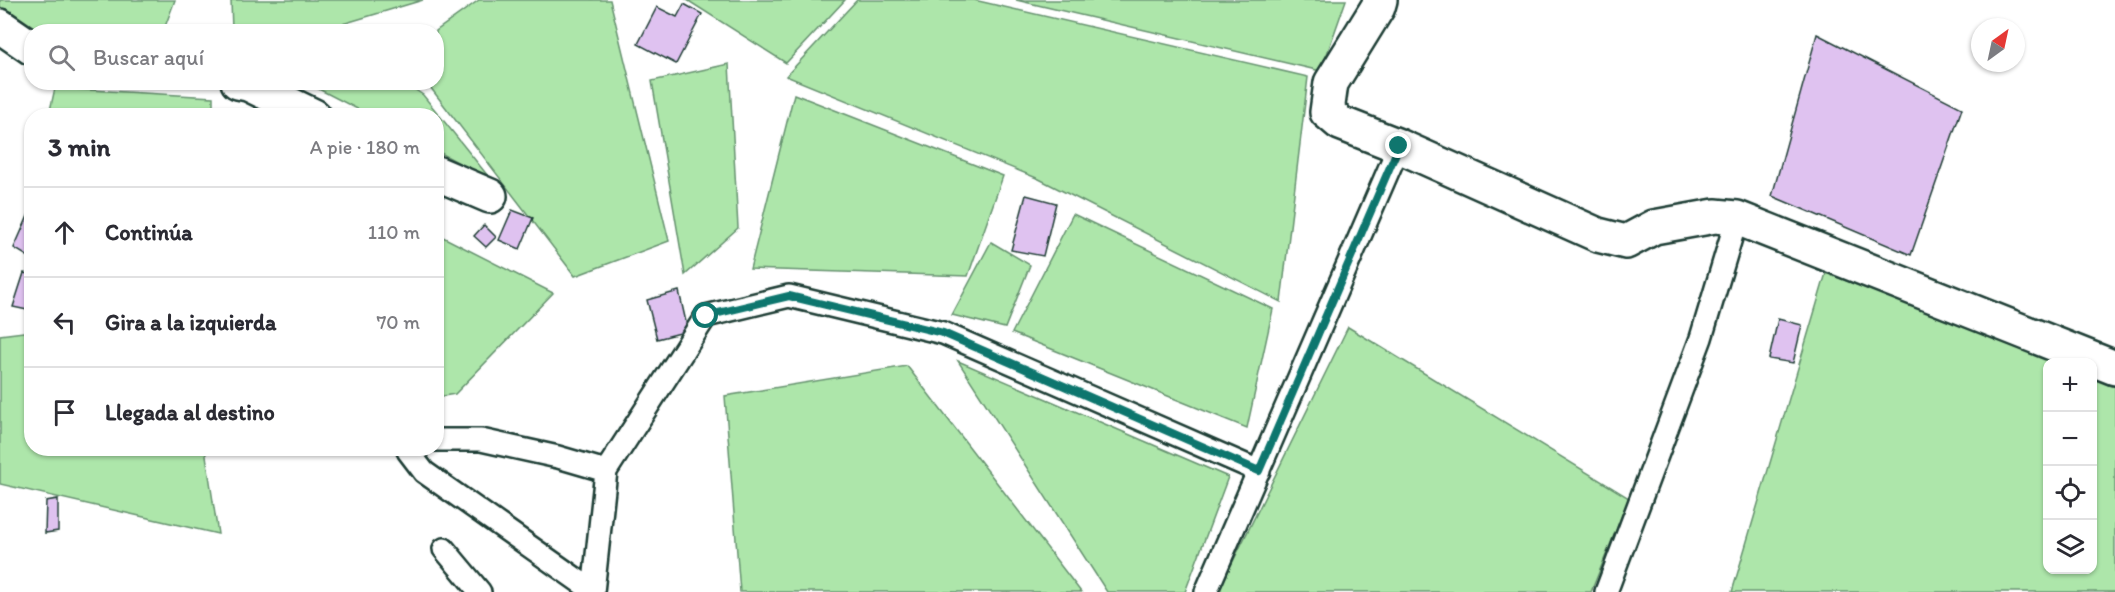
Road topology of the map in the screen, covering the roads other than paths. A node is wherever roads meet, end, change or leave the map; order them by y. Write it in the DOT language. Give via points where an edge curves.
graph roads {
  1 [pos="1380,0"];
  2 [pos="0,26"];
  3 [pos="24,42"];
  4 [pos="260,90"];
  5 [pos="298,108"];
  6 [pos="1399,146"];
  7 [pos="444,176"];
  8 [pos="490,196"];
  9 [pos="1737,218"];
  10 [pos="2115,368"];
  11 [pos="444,440"];
  12 [pos="412,456"];
  13 [pos="606,471"];
  14 [pos="1259,471"];
  15 [pos="444,549"];
  16 [pos="480,592"];
  17 [pos="593,592"];
  18 [pos="1206,592"];
  19 [pos="1606,592"];
  1 -- 6 [label="street" via="1331,83 1327,112 1340,123"];
  2 -- 3 [label="street"];
  4 -- 5 [label="street"];
  6 -- 9 [label="street" via="1598,235 1626,242 1654,227 1715,216"];
  6 -- 14 [label="lane"];
  7 -- 8 [label="street"];
  9 -- 10 [label="street"];
  9 -- 19 [label="lane" via="1701,338"];
  11 -- 13 [label="lane" via="481,440 558,456"];
  12 -- 17 [label="lane" via="424,472"];
  13 -- 14 [label="lane" via="706,316 789,296 943,333"];
  13 -- 17 [label="lane"];
  14 -- 18 [label="lane"];
  15 -- 16 [label="lane"];
}
